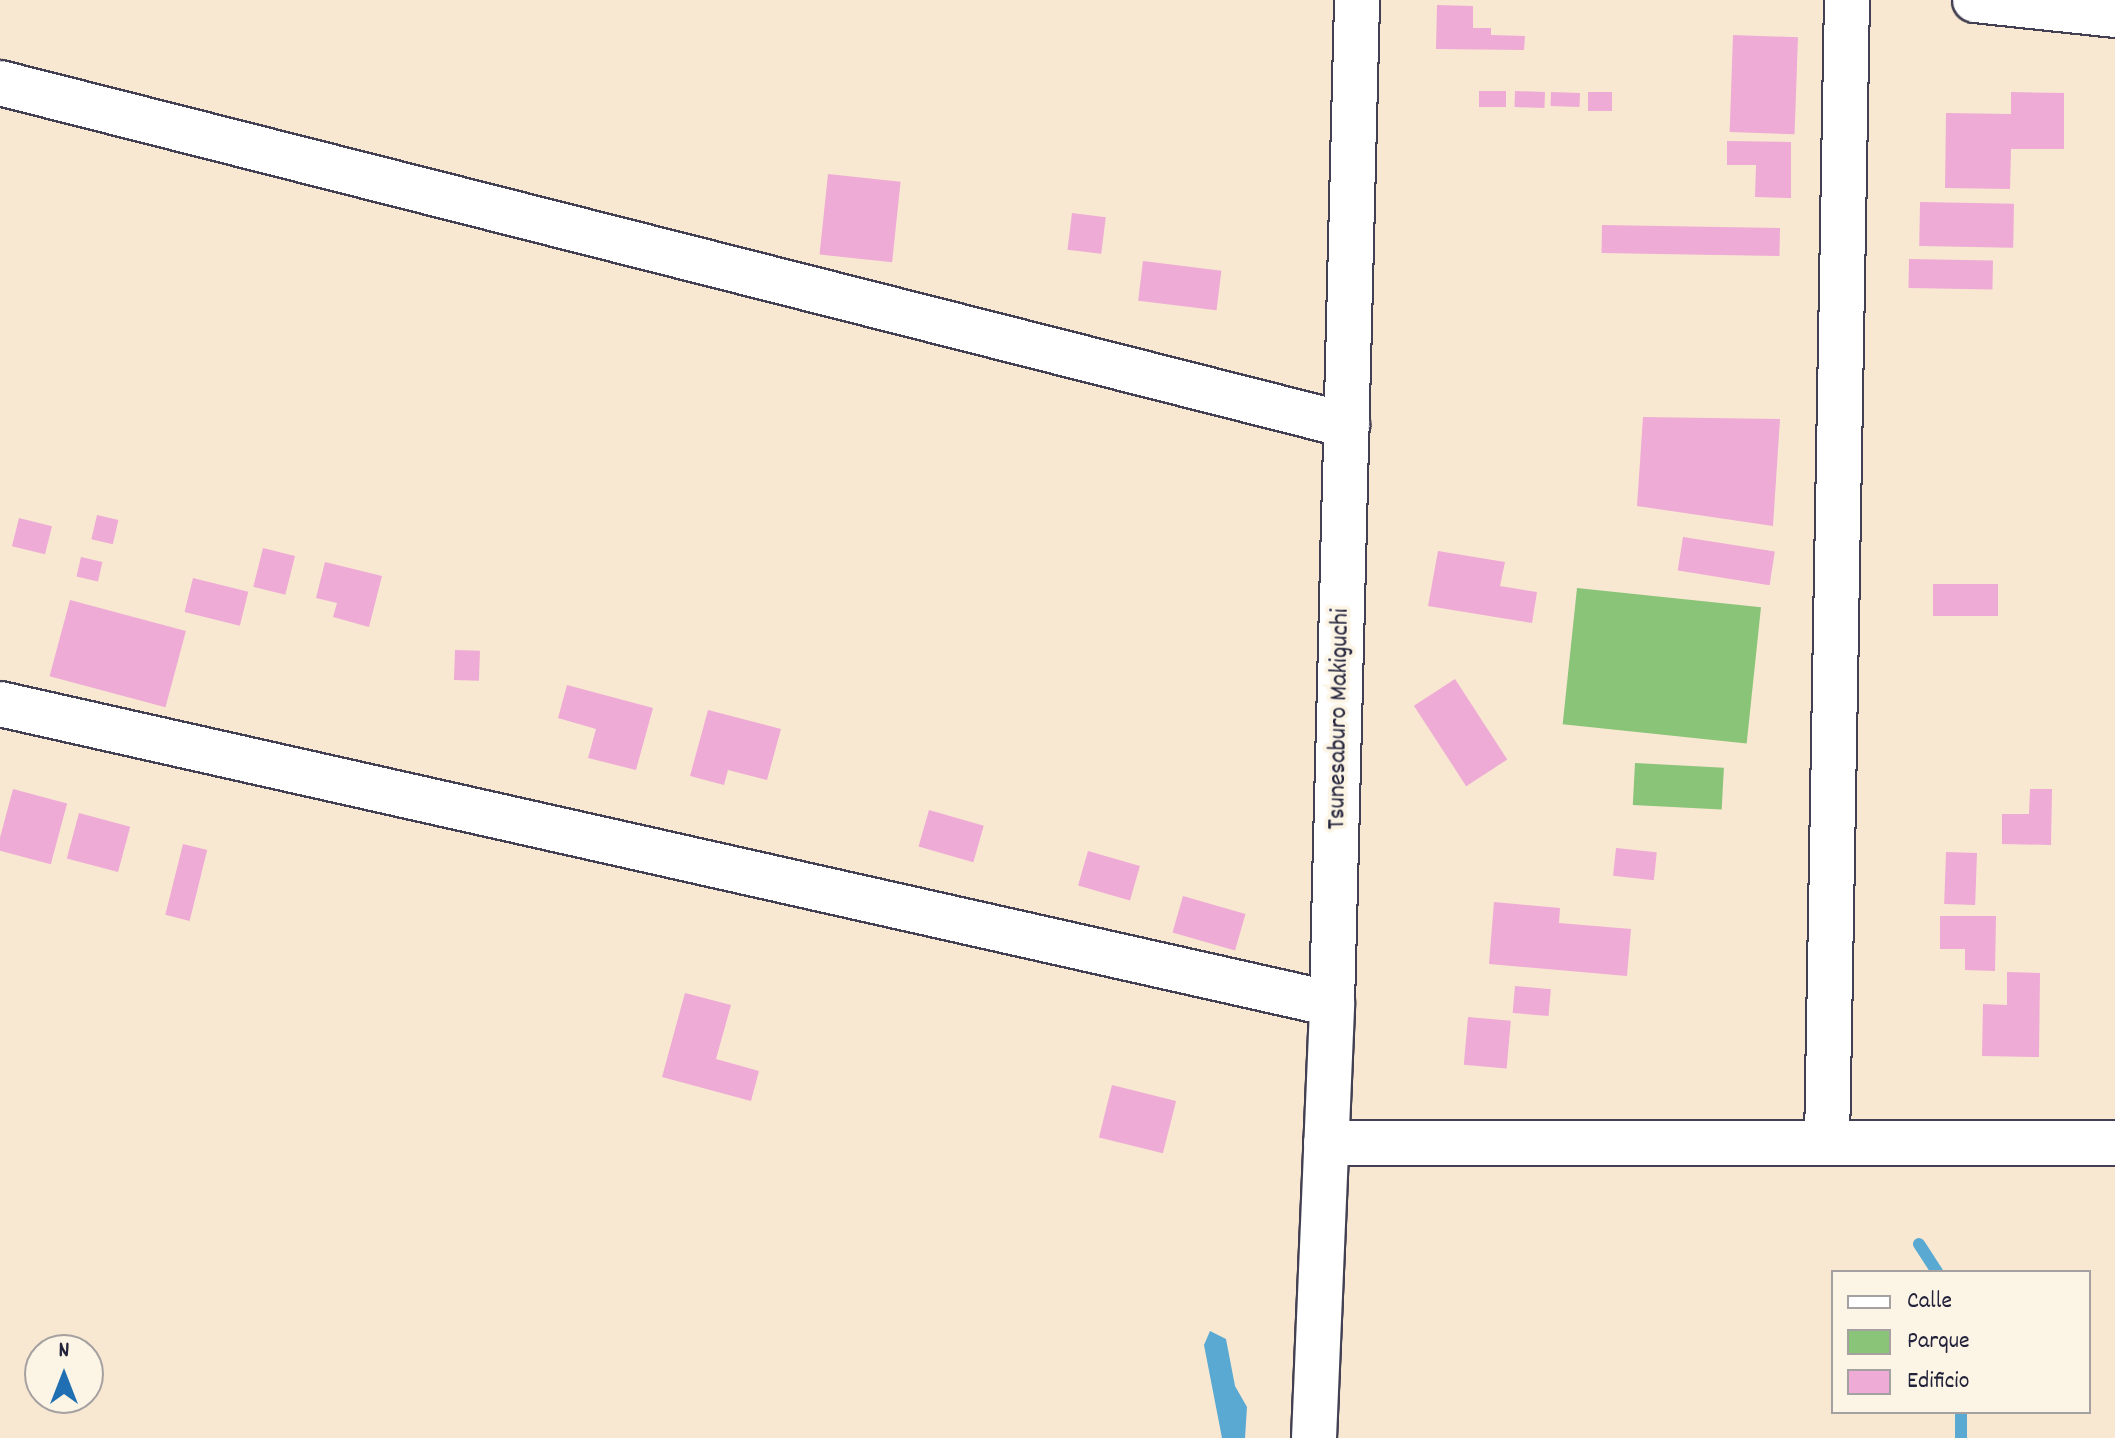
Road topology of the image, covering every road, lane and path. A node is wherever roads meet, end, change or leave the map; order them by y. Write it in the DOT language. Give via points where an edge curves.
graph roads {
  1 [pos="1357,0"];
  2 [pos="1847,0"];
  3 [pos="1975,0"];
  4 [pos="2115,15"];
  5 [pos="0,83"];
  6 [pos="1347,425"];
  7 [pos="0,704"];
  8 [pos="1332,1004"];
  9 [pos="1326,1143"];
  10 [pos="1827,1143"];
  11 [pos="2115,1143"];
  12 [pos="1314,1438"];
  1 -- 6 [label="street, Tsunesaburo Makiguchi"];
  2 -- 10 [label="street"];
  3 -- 4 [label="street"];
  5 -- 6 [label="street"];
  6 -- 8 [label="street, Tsunesaburo Makiguchi"];
  7 -- 8 [label="street"];
  8 -- 9 [label="street, Tsunesaburo Makiguchi"];
  9 -- 10 [label="street"];
  9 -- 12 [label="street, Tsunesaburo Makiguchi"];
  10 -- 11 [label="street"];
}
